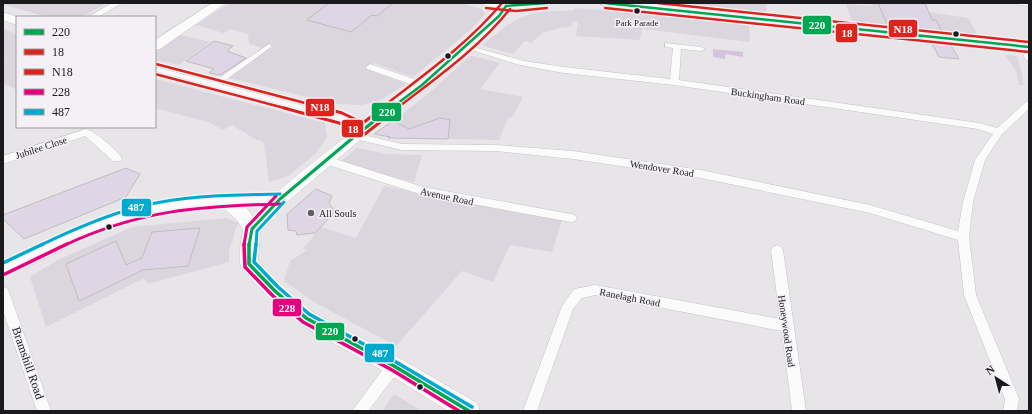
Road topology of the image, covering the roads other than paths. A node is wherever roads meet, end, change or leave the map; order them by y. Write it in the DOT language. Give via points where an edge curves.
graph roads {
  1 [pos="118,3"];
  2 [pos="220,3"];
  3 [pos="487,3"];
  4 [pos="547,3"];
  5 [pos="605,3"];
  6 [pos="1021,3"];
  7 [pos="507,4"];
  8 [pos="1029,4"];
  9 [pos="3,16"];
  10 [pos="94,16"];
  11 [pos="16,21"];
  12 [pos="156,45"];
  13 [pos="668,45"];
  14 [pos="269,46"];
  15 [pos="678,46"];
  16 [pos="1026,46"];
  17 [pos="466,47"];
  18 [pos="701,49"];
  19 [pos="1029,58"];
  20 [pos="370,67"];
  21 [pos="156,69"];
  22 [pos="674,82"];
  23 [pos="214,85"];
  24 [pos="422,85"];
  25 [pos="1029,104"];
  26 [pos="999,132"];
  27 [pos="359,133"];
  28 [pos="117,158"];
  29 [pos="3,160"];
  30 [pos="326,160"];
  31 [pos="280,199"];
  32 [pos="225,200"];
  33 [pos="571,218"];
  34 [pos="252,228"];
  35 [pos="963,237"];
  36 [pos="776,250"];
  37 [pos="3,269"];
  38 [pos="3,292"];
  39 [pos="786,326"];
  40 [pos="394,366"];
  41 [pos="44,411"];
  42 [pos="359,411"];
  43 [pos="469,411"];
  44 [pos="530,411"];
  45 [pos="799,411"];
  46 [pos="1010,411"];
  1 -- 10 [label="street"];
  2 -- 12 [label="main road"];
  3 -- 7 [label="main road"];
  4 -- 7 [label="main road"];
  5 -- 16 [label="main road"];
  6 -- 8 [label="street"];
  7 -- 17 [label="main road" via="499,16"];
  9 -- 11 [label="main road"];
  13 -- 15 [label="street"];
  14 -- 23 [label="street"];
  15 -- 18 [label="street"];
  15 -- 22 [label="street"];
  16 -- 19 [label="street"];
  17 -- 22 [label="street, Buckingham Road" via="523,63 564,70"];
  17 -- 24 [label="main road"];
  20 -- 24 [label="street"];
  21 -- 23 [label="street"];
  22 -- 26 [label="street, Buckingham Road" via="979,126"];
  23 -- 27 [label="street" via="342,118"];
  24 -- 27 [label="main road"];
  25 -- 26 [label="street"];
  26 -- 35 [label="street" via="980,160 968,202"];
  27 -- 30 [label="main road"];
  27 -- 35 [label="street, Wendover Road" via="402,147 496,148 565,154 701,174 870,209"];
  28 -- 29 [label="street, Jubilee Close" via="86,132"];
  30 -- 31 [label="main road"];
  30 -- 33 [label="street, Avenue Road" via="422,191"];
  31 -- 32 [label="main road"];
  31 -- 34 [label="main road"];
  32 -- 34 [label="main road" via="244,216"];
  32 -- 37 [label="main road" via="135,213"];
  34 -- 40 [label="main road" via="249,264 274,291 306,318"];
  35 -- 46 [label="street" via="970,295 1012,399"];
  36 -- 39 [label="street, Honeywood Road"];
  38 -- 41 [label="street, Bramshill Road"];
  39 -- 44 [label="street, Ranelagh Road" via="595,290 578,292 568,306"];
  39 -- 45 [label="street, Honeywood Road"];
  40 -- 42 [label="street"];
  40 -- 43 [label="main road"];
}
